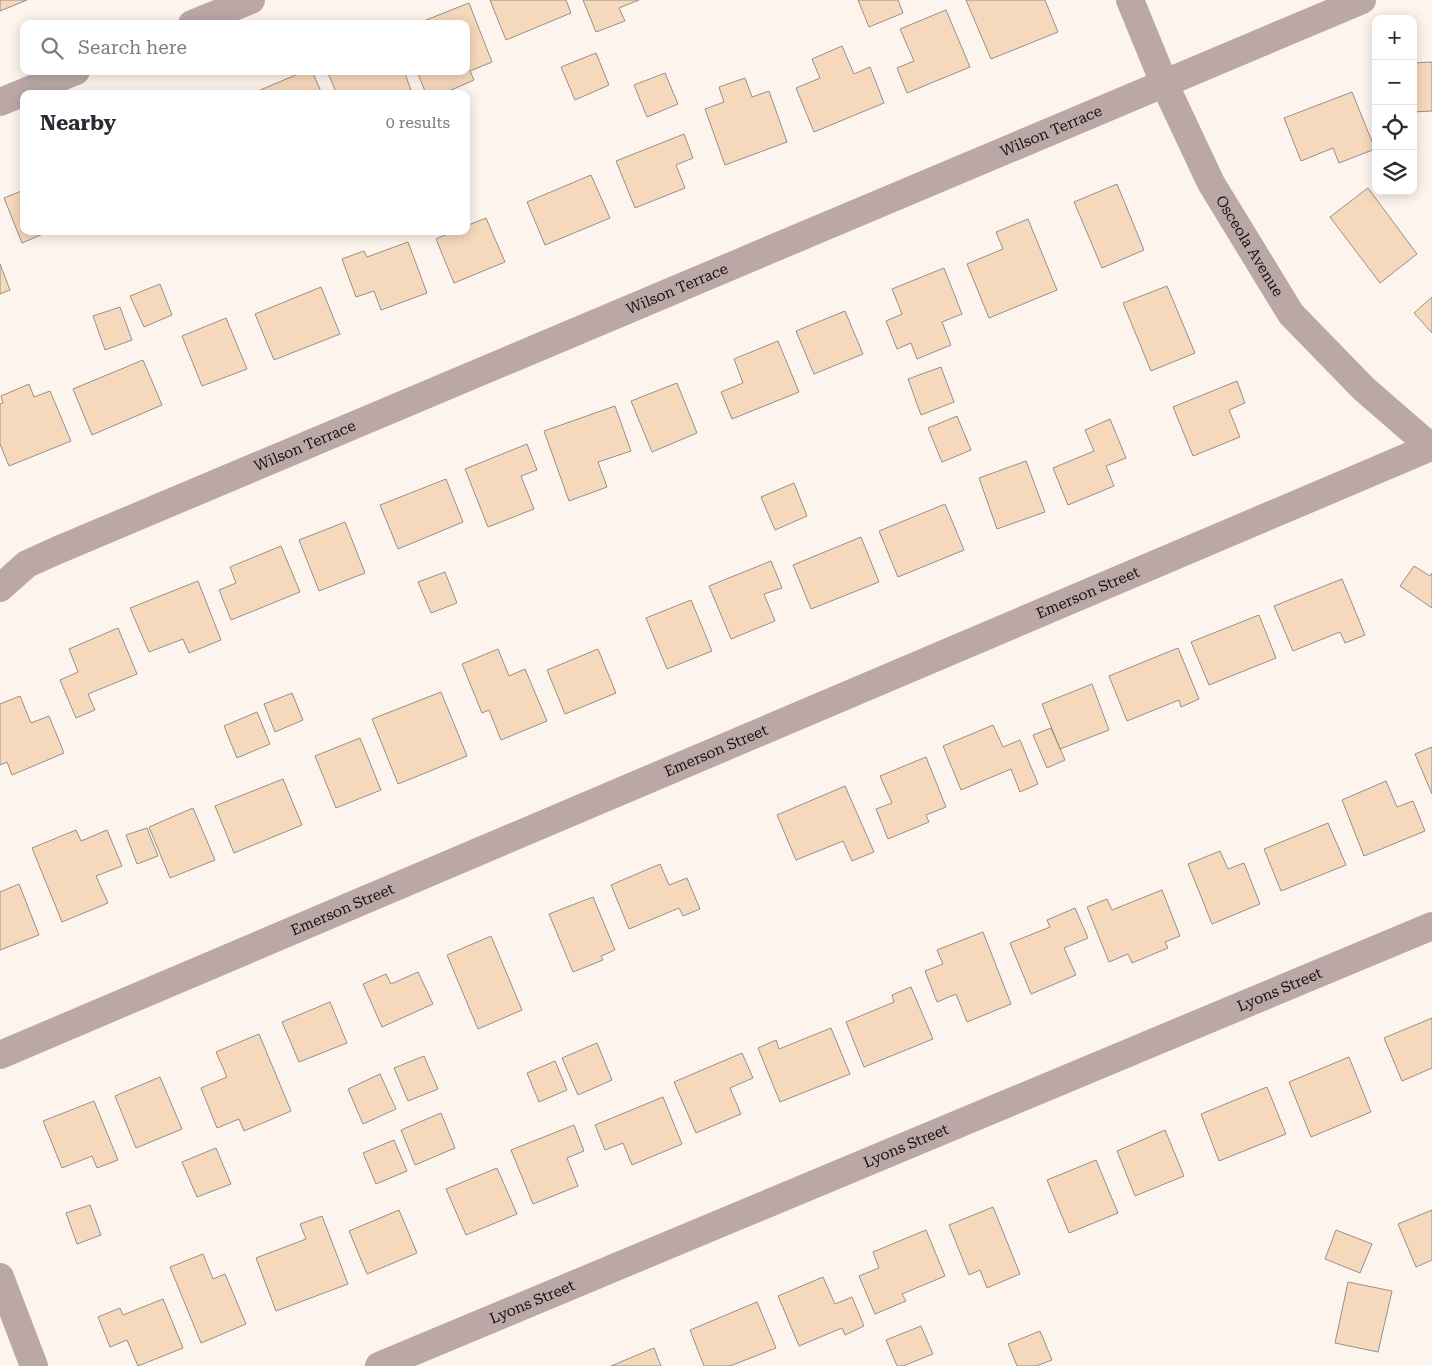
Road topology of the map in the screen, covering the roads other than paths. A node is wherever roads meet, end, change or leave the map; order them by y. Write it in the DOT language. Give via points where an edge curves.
graph roads {
  1 [pos="251,0"];
  2 [pos="1130,0"];
  3 [pos="1362,0"];
  4 [pos="202,20"];
  5 [pos="66,75"];
  6 [pos="1164,84"];
  7 [pos="29,90"];
  8 [pos="20,94"];
  9 [pos="0,102"];
  10 [pos="1431,448"];
  11 [pos="0,588"];
  12 [pos="1432,926"];
  13 [pos="0,1055"];
  14 [pos="0,1277"];
  15 [pos="34,1366"];
  16 [pos="380,1366"];
  1 -- 4 [label="street"];
  2 -- 6 [label="street, Osceola Avenue"];
  3 -- 6 [label="street, Wilson Terrace"];
  5 -- 7 [label="street"];
  6 -- 10 [label="street, Osceola Avenue" via="1211,183 1291,314 1364,390"];
  6 -- 11 [label="street, Wilson Terrace" via="58,550 27,564"];
  8 -- 9 [label="street"];
  10 -- 13 [label="street, Emerson Street"];
  12 -- 16 [label="street, Lyons Street"];
  14 -- 15 [label="street"];
}
